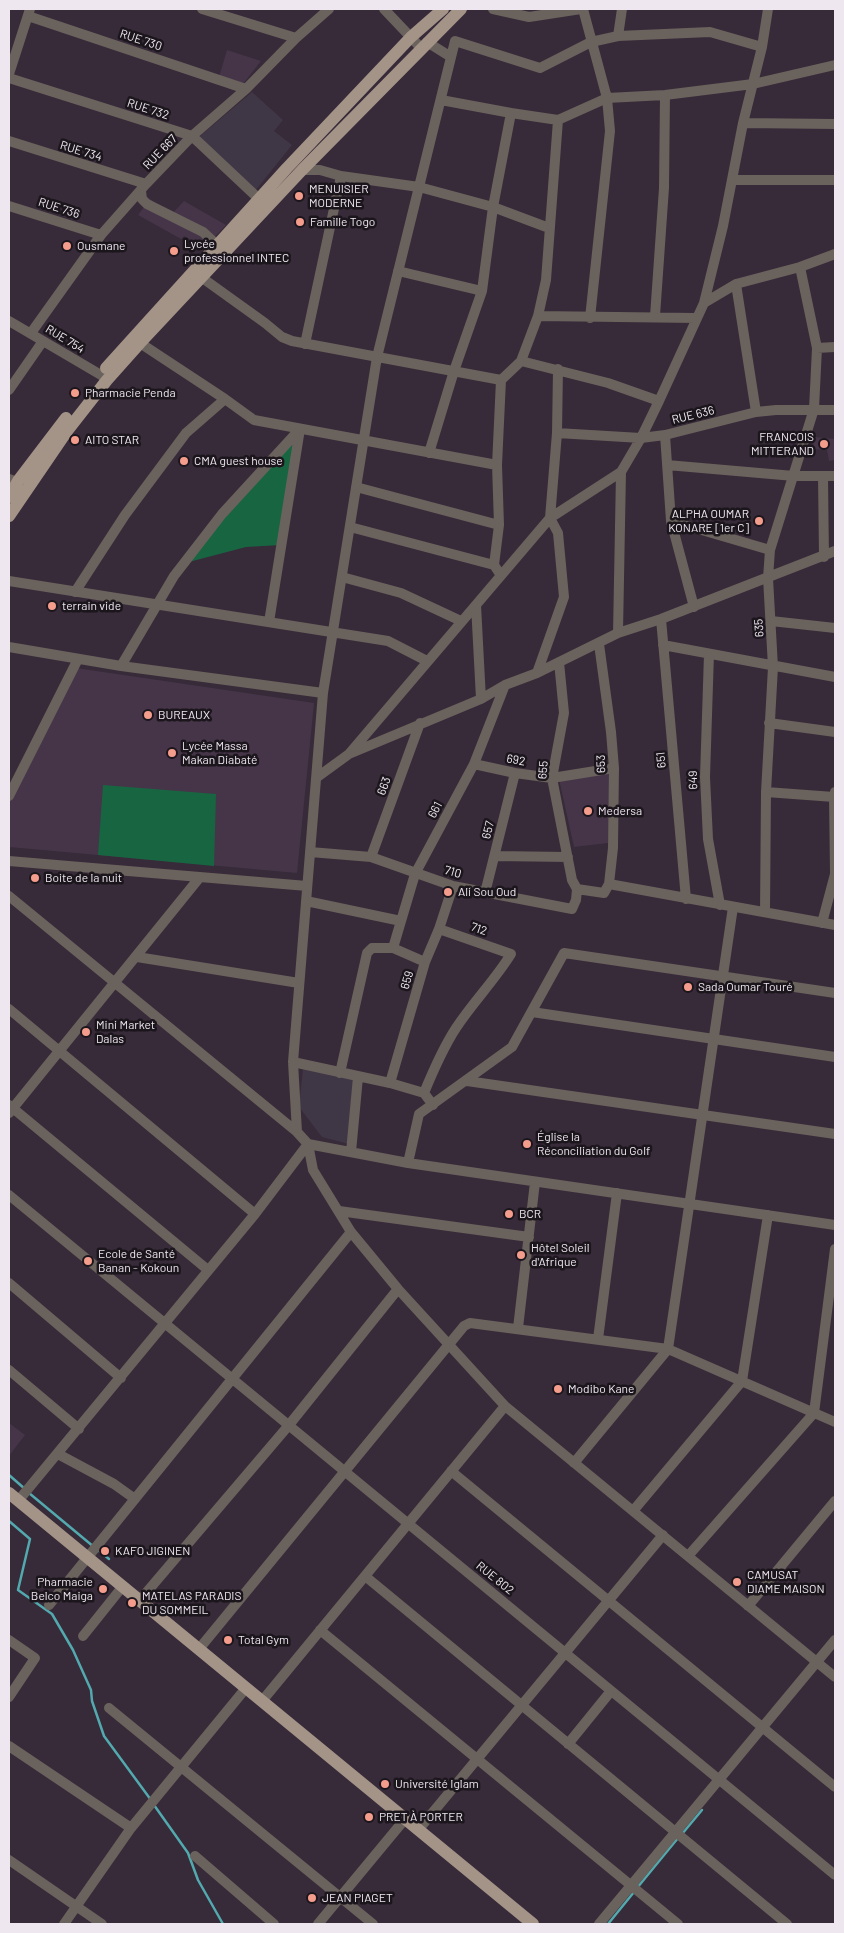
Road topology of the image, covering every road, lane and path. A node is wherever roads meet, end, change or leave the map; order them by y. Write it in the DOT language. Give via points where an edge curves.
graph roads {
  1 [pos="202,9"];
  2 [pos="329,9"];
  3 [pos="384,9"];
  4 [pos="443,9"];
  5 [pos="461,9"];
  6 [pos="493,9"];
  7 [pos="582,9"];
  8 [pos="622,9"];
  9 [pos="768,9"];
  10 [pos="29,12"];
  11 [pos="618,36"];
  12 [pos="411,37"];
  13 [pos="296,38"];
  14 [pos="591,42"];
  15 [pos="424,45"];
  16 [pos="762,47"];
  17 [pos="451,57"];
  18 [pos="835,65"];
  19 [pos="9,76"];
  20 [pos="753,84"];
  21 [pos="246,88"];
  22 [pos="665,95"];
  23 [pos="606,98"];
  24 [pos="440,100"];
  25 [pos="511,113"];
  26 [pos="558,120"];
  27 [pos="743,123"];
  28 [pos="835,124"];
  29 [pos="192,136"];
  30 [pos="9,141"];
  31 [pos="302,170"];
  32 [pos="341,176"];
  33 [pos="732,180"];
  34 [pos="835,180"];
  35 [pos="419,187"];
  36 [pos="144,188"];
  37 [pos="259,200"];
  38 [pos="9,206"];
  39 [pos="493,207"];
  40 [pos="549,228"];
  41 [pos="101,235"];
  42 [pos="217,245"];
  43 [pos="835,254"];
  44 [pos="800,268"];
  45 [pos="398,271"];
  46 [pos="201,277"];
  47 [pos="736,284"];
  48 [pos="482,290"];
  49 [pos="704,303"];
  50 [pos="538,316"];
  51 [pos="655,316"];
  52 [pos="590,318"];
  53 [pos="696,318"];
  54 [pos="9,321"];
  55 [pos="31,333"];
  56 [pos="43,341"];
  57 [pos="140,343"];
  58 [pos="306,344"];
  59 [pos="835,347"];
  60 [pos="816,348"];
  61 [pos="377,357"];
  62 [pos="521,361"];
  63 [pos="558,369"];
  64 [pos="454,371"];
  65 [pos="104,378"];
  66 [pos="501,380"];
  67 [pos="9,390"];
  68 [pos="225,399"];
  69 [pos="659,400"];
  70 [pos="814,410"];
  71 [pos="835,410"];
  72 [pos="756,412"];
  73 [pos="300,429"];
  74 [pos="557,434"];
  75 [pos="665,435"];
  76 [pos="641,438"];
  77 [pos="364,441"];
  78 [pos="429,453"];
  79 [pos="497,465"];
  80 [pos="667,465"];
  81 [pos="621,472"];
  82 [pos="794,476"];
  83 [pos="835,476"];
  84 [pos="823,477"];
  85 [pos="18,482"];
  86 [pos="356,487"];
  87 [pos="9,497"];
  88 [pos="9,516"];
  89 [pos="550,518"];
  90 [pos="672,521"];
  91 [pos="500,524"];
  92 [pos="350,527"];
  93 [pos="770,550"];
  94 [pos="835,551"];
  95 [pos="824,557"];
  96 [pos="494,565"];
  97 [pos="500,574"];
  98 [pos="342,577"];
  99 [pos="768,578"];
  100 [pos="9,581"];
  101 [pos="75,592"];
  102 [pos="157,604"];
  103 [pos="476,605"];
  104 [pos="694,606"];
  105 [pos="660,619"];
  106 [pos="461,621"];
  107 [pos="771,621"];
  108 [pos="269,622"];
  109 [pos="835,628"];
  110 [pos="332,632"];
  111 [pos="618,633"];
  112 [pos="599,644"];
  113 [pos="663,646"];
  114 [pos="9,647"];
  115 [pos="709,654"];
  116 [pos="78,659"];
  117 [pos="427,661"];
  118 [pos="559,662"];
  119 [pos="120,666"];
  120 [pos="773,667"];
  121 [pos="537,673"];
  122 [pos="835,677"];
  123 [pos="505,685"];
  124 [pos="323,693"];
  125 [pos="481,699"];
  126 [pos="420,723"];
  127 [pos="769,723"];
  128 [pos="835,732"];
  129 [pos="349,754"];
  130 [pos="474,764"];
  131 [pos="614,768"];
  132 [pos="515,773"];
  133 [pos="316,778"];
  134 [pos="552,778"];
  135 [pos="766,792"];
  136 [pos="834,795"];
  137 [pos="9,796"];
  138 [pos="310,852"];
  139 [pos="495,856"];
  140 [pos="371,857"];
  141 [pos="568,857"];
  142 [pos="9,861"];
  143 [pos="415,874"];
  144 [pos="200,877"];
  145 [pos="609,884"];
  146 [pos="575,885"];
  147 [pos="307,886"];
  148 [pos="453,886"];
  149 [pos="485,893"];
  150 [pos="9,896"];
  151 [pos="686,899"];
  152 [pos="306,901"];
  153 [pos="720,905"];
  154 [pos="733,907"];
  155 [pos="765,912"];
  156 [pos="400,921"];
  157 [pos="822,922"];
  158 [pos="835,925"];
  159 [pos="439,929"];
  160 [pos="393,948"];
  161 [pos="137,957"];
  162 [pos="425,962"];
  163 [pos="723,977"];
  164 [pos="115,983"];
  165 [pos="299,983"];
  166 [pos="834,990"];
  167 [pos="9,1009"];
  168 [pos="532,1012"];
  169 [pos="714,1039"];
  170 [pos="59,1051"];
  171 [pos="835,1057"];
  172 [pos="293,1062"];
  173 [pos="340,1073"];
  174 [pos="358,1077"];
  175 [pos="467,1080"];
  176 [pos="390,1083"];
  177 [pos="424,1093"];
  178 [pos="433,1105"];
  179 [pos="10,1108"];
  180 [pos="702,1115"];
  181 [pos="297,1132"];
  182 [pos="835,1134"];
  183 [pos="308,1144"];
  184 [pos="351,1152"];
  185 [pos="408,1163"];
  186 [pos="535,1182"];
  187 [pos="617,1193"];
  188 [pos="9,1195"];
  189 [pos="690,1203"];
  190 [pos="339,1211"];
  191 [pos="256,1214"];
  192 [pos="768,1215"];
  193 [pos="835,1225"];
  194 [pos="351,1232"];
  195 [pos="529,1237"];
  196 [pos="835,1249"];
  197 [pos="208,1270"];
  198 [pos="9,1283"];
  199 [pos="398,1289"];
  200 [pos="166,1324"];
  201 [pos="518,1328"];
  202 [pos="598,1339"];
  203 [pos="449,1344"];
  204 [pos="668,1349"];
  205 [pos="9,1370"];
  206 [pos="121,1378"];
  207 [pos="232,1379"];
  208 [pos="742,1381"];
  209 [pos="505,1406"];
  210 [pos="814,1413"];
  211 [pos="835,1422"];
  212 [pos="289,1425"];
  213 [pos="79,1429"];
  214 [pos="58,1454"];
  215 [pos="574,1463"];
  216 [pos="345,1471"];
  217 [pos="451,1471"];
  218 [pos="14,1497"];
  219 [pos="134,1499"];
  220 [pos="835,1501"];
  221 [pos="633,1511"];
  222 [pos="408,1523"];
  223 [pos="663,1535"];
  224 [pos="688,1556"];
  225 [pos="88,1557"];
  226 [pos="365,1576"];
  227 [pos="123,1586"];
  228 [pos="140,1600"];
  229 [pos="608,1601"];
  230 [pos="49,1605"];
  231 [pos="748,1606"];
  232 [pos="320,1630"];
  233 [pos="83,1636"];
  234 [pos="9,1640"];
  235 [pos="835,1640"];
  236 [pos="199,1649"];
  237 [pos="565,1653"];
  238 [pos="817,1662"];
  239 [pos="835,1677"];
  240 [pos="246,1688"];
  241 [pos="611,1691"];
  242 [pos="9,1697"];
  243 [pos="262,1701"];
  244 [pos="522,1705"];
  245 [pos="109,1708"];
  246 [pos="763,1728"];
  247 [pos="568,1744"];
  248 [pos="9,1746"];
  249 [pos="477,1759"];
  250 [pos="181,1767"];
  251 [pos="719,1780"];
  252 [pos="835,1787"];
  253 [pos="404,1819"];
  254 [pos="131,1828"];
  255 [pos="419,1829"];
  256 [pos="676,1832"];
  257 [pos="195,1856"];
  258 [pos="9,1860"];
  259 [pos="835,1875"];
  260 [pos="631,1886"];
  261 [pos="340,1897"];
  262 [pos="76,1907"];
  263 [pos="64,1924"];
  264 [pos="102,1924"];
  265 [pos="274,1924"];
  266 [pos="318,1924"];
  267 [pos="373,1924"];
  268 [pos="533,1924"];
  269 [pos="599,1924"];
  270 [pos="678,1924"];
  271 [pos="787,1924"];
  1 -- 13 [label="street"];
  2 -- 13 [label="street, RUE 667"];
  3 -- 12 [label="street"];
  4 -- 12 [label="main road"];
  5 -- 15 [label="main road"];
  6 -- 7 [label="street" via="529,17"];
  7 -- 14 [label="street"];
  8 -- 11 [label="street"];
  9 -- 16 [label="street"];
  10 -- 19 [label="street"];
  10 -- 21 [label="street, RUE 730"];
  11 -- 14 [label="street"];
  11 -- 16 [label="street" via="710,32"];
  12 -- 15 [label="street"];
  12 -- 37 [label="main road"];
  13 -- 21 [label="street, RUE 667"];
  14 -- 17 [label="street" via="540,68 455,41"];
  14 -- 23 [label="street"];
  15 -- 17 [label="street"];
  15 -- 31 [label="main road"];
  16 -- 20 [label="street"];
  17 -- 24 [label="street"];
  18 -- 20 [label="street"];
  19 -- 29 [label="street, RUE 732"];
  20 -- 22 [label="street"];
  20 -- 27 [label="street"];
  21 -- 29 [label="street, RUE 667"];
  22 -- 23 [label="street"];
  22 -- 51 [label="street" via="664,188"];
  23 -- 26 [label="street"];
  23 -- 52 [label="street" via="610,131"];
  24 -- 25 [label="street"];
  24 -- 35 [label="street"];
  25 -- 26 [label="street"];
  25 -- 39 [label="street"];
  26 -- 40 [label="street"];
  27 -- 28 [label="street"];
  27 -- 33 [label="street"];
  29 -- 36 [label="street, RUE 667"];
  29 -- 37 [label="street, RUE 732"];
  30 -- 36 [label="street, RUE 734"];
  31 -- 32 [label="street" via="320,170"];
  31 -- 46 [label="main road"];
  32 -- 35 [label="street"];
  32 -- 58 [label="street"];
  33 -- 34 [label="street"];
  33 -- 49 [label="street"];
  35 -- 39 [label="street"];
  35 -- 45 [label="street"];
  36 -- 41 [label="street, RUE 667"];
  36 -- 42 [label="street" via="142,198 147,204 203,232"];
  37 -- 42 [label="main road"];
  38 -- 41 [label="street, RUE 736"];
  39 -- 40 [label="street"];
  39 -- 48 [label="street"];
  40 -- 50 [label="street" via="546,280"];
  41 -- 55 [label="street, RUE 667"];
  42 -- 65 [label="main road"];
  43 -- 44 [label="street"];
  44 -- 47 [label="street"];
  44 -- 60 [label="street, 635"];
  45 -- 48 [label="street"];
  45 -- 61 [label="street"];
  46 -- 57 [label="main road"];
  46 -- 58 [label="street" via="282,337"];
  47 -- 49 [label="street"];
  47 -- 72 [label="street"];
  48 -- 64 [label="street"];
  49 -- 53 [label="street"];
  50 -- 52 [label="street"];
  50 -- 62 [label="street"];
  51 -- 52 [label="street"];
  51 -- 53 [label="street"];
  53 -- 69 [label="street"];
  54 -- 55 [label="street, RUE 754"];
  55 -- 56 [label="street, RUE 754"];
  56 -- 65 [label="street, RUE 754"];
  56 -- 67 [label="street"];
  57 -- 65 [label="main road"];
  57 -- 68 [label="street"];
  58 -- 61 [label="street"];
  59 -- 60 [label="street"];
  60 -- 70 [label="street, 635"];
  61 -- 64 [label="street"];
  61 -- 77 [label="street"];
  62 -- 63 [label="street"];
  62 -- 66 [label="street"];
  63 -- 69 [label="street"];
  63 -- 74 [label="street"];
  64 -- 66 [label="street"];
  64 -- 78 [label="street"];
  65 -- 85 [label="main road" via="66,431"];
  66 -- 79 [label="street"];
  68 -- 73 [label="street" via="254,420"];
  68 -- 101 [label="street" via="186,433 125,515"];
  69 -- 76 [label="street"];
  70 -- 71 [label="street, RUE 636"];
  70 -- 72 [label="street, RUE 636"];
  70 -- 82 [label="street, 635"];
  72 -- 75 [label="street, RUE 636"];
  73 -- 77 [label="street"];
  73 -- 102 [label="street" via="222,514 174,576"];
  73 -- 108 [label="street"];
  74 -- 76 [label="street, RUE 636"];
  74 -- 89 [label="street"];
  75 -- 76 [label="street, RUE 636"];
  75 -- 80 [label="street"];
  76 -- 81 [label="street"];
  77 -- 78 [label="street"];
  77 -- 86 [label="street"];
  78 -- 79 [label="street"];
  79 -- 91 [label="street"];
  80 -- 82 [label="street"];
  80 -- 90 [label="street"];
  81 -- 89 [label="street"];
  81 -- 111 [label="street"];
  82 -- 84 [label="street"];
  82 -- 93 [label="street, 635"];
  83 -- 84 [label="street"];
  84 -- 95 [label="street"];
  85 -- 87 [label="main road"];
  85 -- 88 [label="main road"];
  86 -- 91 [label="street"];
  86 -- 92 [label="street"];
  89 -- 97 [label="street"];
  89 -- 121 [label="street" via="558,533 564,597"];
  90 -- 93 [label="street"];
  90 -- 104 [label="street"];
  91 -- 96 [label="street"];
  92 -- 96 [label="street"];
  92 -- 98 [label="street"];
  93 -- 99 [label="street, 635"];
  94 -- 95 [label="street"];
  95 -- 99 [label="street"];
  96 -- 97 [label="street"];
  97 -- 103 [label="street"];
  98 -- 106 [label="street" via="401,593"];
  98 -- 110 [label="street"];
  99 -- 104 [label="street"];
  99 -- 107 [label="street, 635"];
  100 -- 101 [label="street"];
  101 -- 102 [label="street"];
  102 -- 108 [label="street"];
  102 -- 119 [label="street"];
  103 -- 106 [label="street"];
  103 -- 125 [label="street"];
  104 -- 105 [label="street"];
  105 -- 111 [label="street"];
  105 -- 113 [label="street, 651"];
  106 -- 117 [label="street"];
  107 -- 109 [label="street"];
  107 -- 120 [label="street, 635"];
  108 -- 110 [label="street"];
  110 -- 117 [label="street" via="388,641"];
  110 -- 124 [label="street"];
  111 -- 112 [label="street"];
  112 -- 118 [label="street"];
  112 -- 131 [label="street, 653"];
  113 -- 115 [label="street"];
  113 -- 151 [label="street, 651"];
  114 -- 116 [label="street"];
  115 -- 120 [label="street"];
  115 -- 153 [label="street, 649" via="706,794 708,839"];
  116 -- 119 [label="street"];
  116 -- 137 [label="street"];
  117 -- 129 [label="street"];
  118 -- 121 [label="street"];
  118 -- 134 [label="street, 655" via="564,713"];
  119 -- 124 [label="street"];
  120 -- 122 [label="street"];
  120 -- 127 [label="street, 635"];
  121 -- 123 [label="street"];
  123 -- 125 [label="street"];
  123 -- 130 [label="street, 661"];
  124 -- 133 [label="street"];
  125 -- 126 [label="street"];
  126 -- 129 [label="street"];
  126 -- 140 [label="street, 663"];
  127 -- 128 [label="street"];
  127 -- 135 [label="street, 635"];
  129 -- 133 [label="street"];
  130 -- 132 [label="street, 692"];
  130 -- 143 [label="street, 661"];
  131 -- 134 [label="street, 692"];
  131 -- 145 [label="street, 653"];
  132 -- 134 [label="street, 692"];
  132 -- 139 [label="street, 657"];
  133 -- 138 [label="street"];
  134 -- 141 [label="street, 655"];
  135 -- 136 [label="street"];
  135 -- 155 [label="street, 635"];
  136 -- 157 [label="street" via="835,874"];
  138 -- 140 [label="street, 710"];
  138 -- 147 [label="street"];
  139 -- 141 [label="street"];
  139 -- 149 [label="street, 657"];
  140 -- 143 [label="street, 710"];
  141 -- 146 [label="street, 655"];
  142 -- 144 [label="street"];
  143 -- 148 [label="street, 710"];
  143 -- 156 [label="street, 661"];
  144 -- 147 [label="street"];
  144 -- 161 [label="street"];
  145 -- 146 [label="street" via="604,893"];
  145 -- 151 [label="street"];
  146 -- 149 [label="street, 710" via="576,900 572,909"];
  147 -- 152 [label="street"];
  148 -- 149 [label="street, 710"];
  148 -- 159 [label="street, 659"];
  150 -- 164 [label="street"];
  151 -- 153 [label="street"];
  152 -- 156 [label="street"];
  152 -- 165 [label="street"];
  153 -- 154 [label="street"];
  154 -- 155 [label="street"];
  154 -- 163 [label="street"];
  155 -- 157 [label="street"];
  156 -- 160 [label="street, 661"];
  157 -- 158 [label="street"];
  159 -- 162 [label="street, 659"];
  159 -- 177 [label="street, 712" via="511,954 456,1028"];
  160 -- 162 [label="street"];
  160 -- 173 [label="street" via="372,948 367,953"];
  161 -- 164 [label="street"];
  161 -- 165 [label="street"];
  162 -- 176 [label="street, 659"];
  163 -- 166 [label="street"];
  163 -- 168 [label="street" via="564,954"];
  163 -- 169 [label="street"];
  164 -- 170 [label="street"];
  164 -- 181 [label="street"];
  165 -- 172 [label="street"];
  167 -- 170 [label="street"];
  168 -- 169 [label="street"];
  168 -- 175 [label="street" via="512,1047"];
  169 -- 171 [label="street"];
  169 -- 180 [label="street"];
  170 -- 179 [label="street"];
  170 -- 191 [label="street"];
  172 -- 173 [label="street"];
  172 -- 181 [label="street"];
  173 -- 174 [label="street"];
  174 -- 176 [label="street"];
  174 -- 184 [label="street"];
  175 -- 178 [label="street"];
  175 -- 180 [label="street"];
  176 -- 177 [label="street"];
  177 -- 178 [label="street"];
  178 -- 185 [label="street" via="419,1114"];
  179 -- 197 [label="street"];
  180 -- 182 [label="street"];
  180 -- 189 [label="street"];
  181 -- 183 [label="street"];
  183 -- 184 [label="street"];
  183 -- 190 [label="street" via="313,1170"];
  183 -- 191 [label="street"];
  184 -- 185 [label="street"];
  185 -- 186 [label="street"];
  186 -- 187 [label="street"];
  186 -- 195 [label="street"];
  187 -- 189 [label="street"];
  187 -- 202 [label="street"];
  188 -- 200 [label="street, RUE 802"];
  189 -- 192 [label="street"];
  189 -- 204 [label="street"];
  190 -- 194 [label="street"];
  190 -- 195 [label="street"];
  191 -- 197 [label="street"];
  192 -- 193 [label="street"];
  192 -- 208 [label="street"];
  194 -- 199 [label="street"];
  194 -- 207 [label="street"];
  195 -- 201 [label="street"];
  196 -- 210 [label="street"];
  197 -- 200 [label="street"];
  198 -- 206 [label="street"];
  199 -- 203 [label="street"];
  199 -- 212 [label="street"];
  200 -- 206 [label="street"];
  200 -- 207 [label="street, RUE 802"];
  201 -- 202 [label="street"];
  201 -- 203 [label="street" via="470,1323"];
  202 -- 204 [label="street"];
  203 -- 209 [label="street"];
  203 -- 216 [label="street"];
  204 -- 208 [label="street"];
  204 -- 215 [label="street"];
  205 -- 213 [label="street"];
  206 -- 213 [label="street"];
  207 -- 212 [label="street, RUE 802"];
  207 -- 219 [label="street"];
  208 -- 210 [label="street"];
  208 -- 221 [label="street"];
  209 -- 215 [label="street"];
  209 -- 217 [label="street"];
  210 -- 211 [label="street"];
  210 -- 224 [label="street"];
  212 -- 216 [label="street, RUE 802"];
  212 -- 228 [label="street"];
  213 -- 214 [label="street"];
  214 -- 218 [label="street"];
  214 -- 219 [label="street" via="114,1484"];
  215 -- 221 [label="street"];
  216 -- 222 [label="street, RUE 802"];
  216 -- 236 [label="street"];
  217 -- 222 [label="street"];
  217 -- 229 [label="street"];
  218 -- 225 [label="main road"];
  219 -- 225 [label="street"];
  220 -- 231 [label="street"];
  221 -- 223 [label="street"];
  222 -- 226 [label="street"];
  222 -- 237 [label="street, RUE 802"];
  223 -- 224 [label="street"];
  223 -- 229 [label="street"];
  224 -- 231 [label="street"];
  225 -- 227 [label="main road"];
  225 -- 230 [label="street"];
  226 -- 232 [label="street"];
  226 -- 244 [label="street"];
  227 -- 228 [label="main road"];
  227 -- 233 [label="street"];
  228 -- 236 [label="main road"];
  229 -- 237 [label="street"];
  229 -- 246 [label="street"];
  231 -- 238 [label="street"];
  232 -- 243 [label="street"];
  232 -- 249 [label="street"];
  234 -- 242 [label="street" via="35,1658"];
  235 -- 238 [label="street"];
  236 -- 240 [label="main road"];
  237 -- 241 [label="street, RUE 802"];
  237 -- 244 [label="street"];
  238 -- 239 [label="street"];
  238 -- 246 [label="street"];
  240 -- 243 [label="main road"];
  240 -- 250 [label="street"];
  241 -- 247 [label="street"];
  241 -- 251 [label="street, RUE 802"];
  243 -- 253 [label="main road"];
  244 -- 247 [label="street"];
  244 -- 249 [label="street"];
  245 -- 250 [label="street"];
  246 -- 251 [label="street"];
  246 -- 252 [label="street"];
  247 -- 256 [label="street"];
  248 -- 254 [label="street"];
  249 -- 255 [label="street"];
  249 -- 260 [label="street"];
  250 -- 254 [label="street"];
  250 -- 261 [label="street"];
  251 -- 256 [label="street"];
  251 -- 259 [label="street, RUE 802"];
  253 -- 255 [label="main road"];
  253 -- 261 [label="street"];
  254 -- 262 [label="street"];
  255 -- 268 [label="main road"];
  256 -- 260 [label="street"];
  256 -- 271 [label="street"];
  257 -- 265 [label="street"];
  258 -- 262 [label="street"];
  260 -- 269 [label="street"];
  260 -- 270 [label="street"];
  261 -- 266 [label="street"];
  261 -- 267 [label="street"];
  262 -- 263 [label="street"];
  262 -- 264 [label="street"];
}
